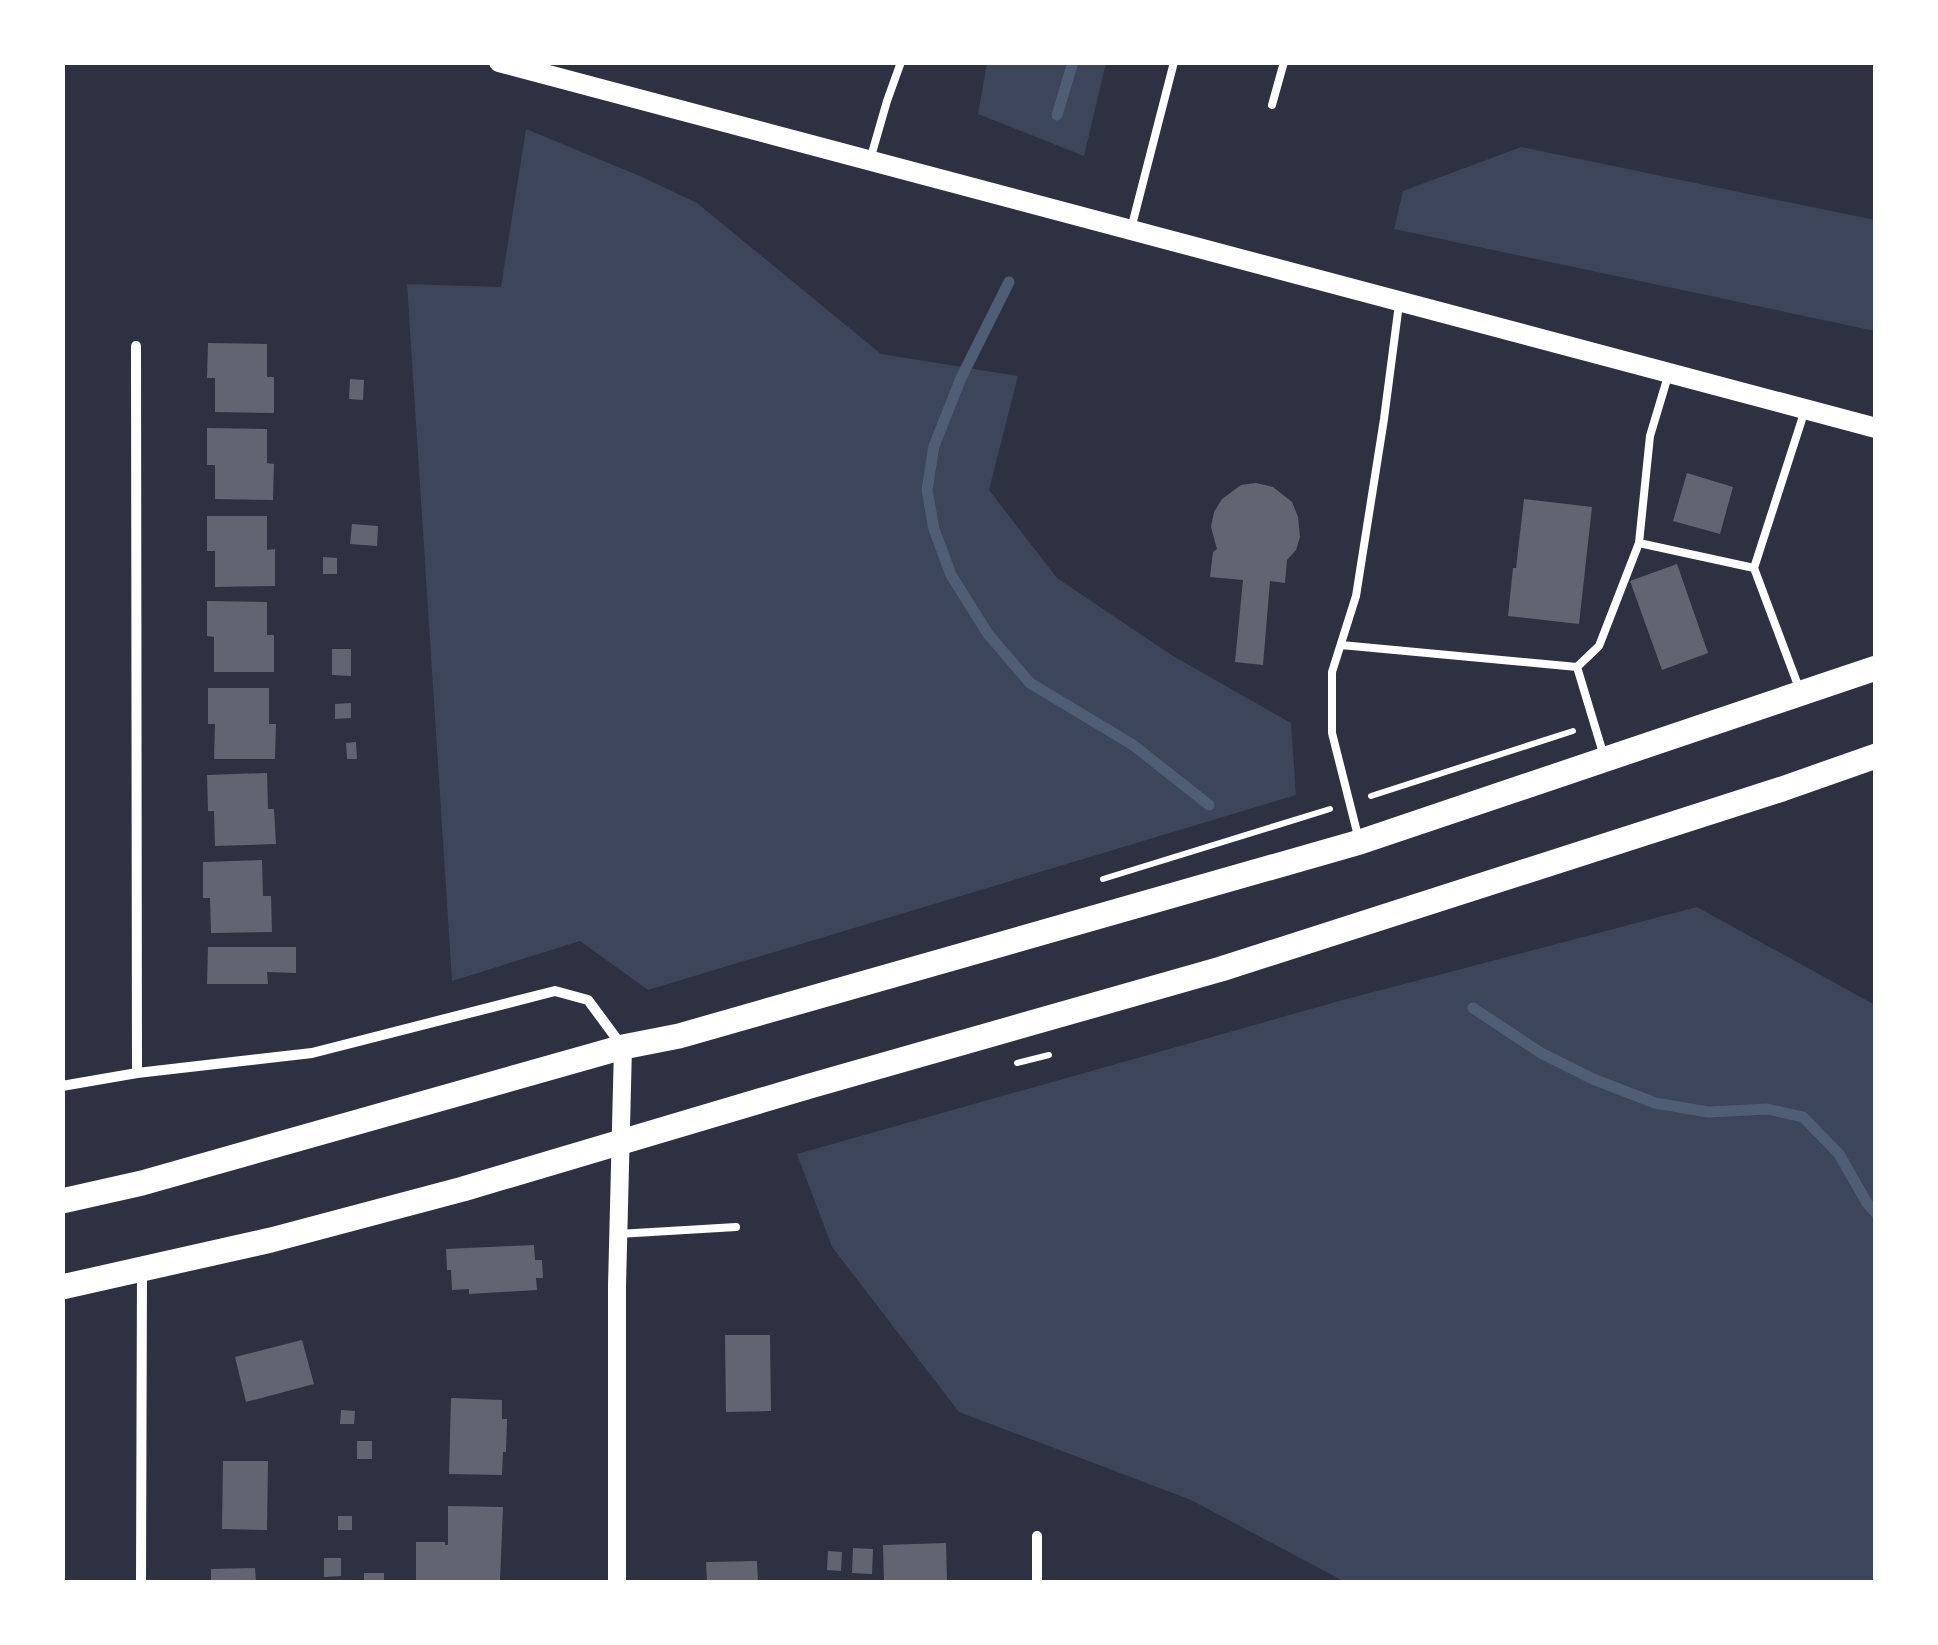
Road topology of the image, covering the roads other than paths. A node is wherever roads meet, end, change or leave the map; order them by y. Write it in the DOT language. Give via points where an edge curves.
graph roads {
  1 [pos="500,62"];
  2 [pos="901,62"];
  3 [pos="1174,62"];
  4 [pos="1284,62"];
  5 [pos="1272,105"];
  6 [pos="870,160"];
  7 [pos="1131,229"];
  8 [pos="1399,300"];
  9 [pos="136,346"];
  10 [pos="1670,372"];
  11 [pos="1805,409"];
  12 [pos="1876,428"];
  13 [pos="1639,543"];
  14 [pos="1754,568"];
  15 [pos="1341,645"];
  16 [pos="1577,667"];
  17 [pos="1876,668"];
  18 [pos="1801,692"];
  19 [pos="1876,756"];
  20 [pos="1605,760"];
  21 [pos="1360,842"];
  22 [pos="623,1047"];
  23 [pos="137,1073"];
  24 [pos="62,1086"];
  25 [pos="621,1142"];
  26 [pos="62,1201"];
  27 [pos="736,1228"];
  28 [pos="618,1234"];
  29 [pos="142,1268"];
  30 [pos="62,1287"];
  31 [pos="1036,1536"];
  32 [pos="141,1582"];
  33 [pos="617,1582"];
  34 [pos="1036,1582"];
  1 -- 6 [label="main road"];
  2 -- 6 [label="lane"];
  3 -- 7 [label="lane"];
  4 -- 5 [label="lane"];
  6 -- 7 [label="main road"];
  7 -- 8 [label="main road"];
  8 -- 10 [label="main road"];
  8 -- 15 [label="lane" via="1356,596"];
  9 -- 23 [label="street"];
  10 -- 11 [label="main road"];
  10 -- 13 [label="lane" via="1650,436"];
  11 -- 12 [label="main road"];
  11 -- 14 [label="lane"];
  13 -- 14 [label="lane"];
  13 -- 16 [label="lane" via="1599,646"];
  14 -- 18 [label="lane"];
  15 -- 16 [label="lane"];
  15 -- 21 [label="lane" via="1332,672 1332,733"];
  16 -- 20 [label="lane"];
  17 -- 18 [label="main road"];
  18 -- 20 [label="main road"];
  19 -- 25 [label="main road" via="1221,970"];
  20 -- 21 [label="main road"];
  21 -- 22 [label="main road"];
  22 -- 23 [label="street" via="588,1000 555,992 312,1053"];
  22 -- 25 [label="street"];
  22 -- 26 [label="main road"];
  23 -- 24 [label="street"];
  25 -- 28 [label="street"];
  25 -- 29 [label="main road" via="271,1240"];
  27 -- 28 [label="lane"];
  28 -- 33 [label="street"];
  29 -- 30 [label="main road"];
  29 -- 32 [label="street"];
  31 -- 34 [label="street"];
}
